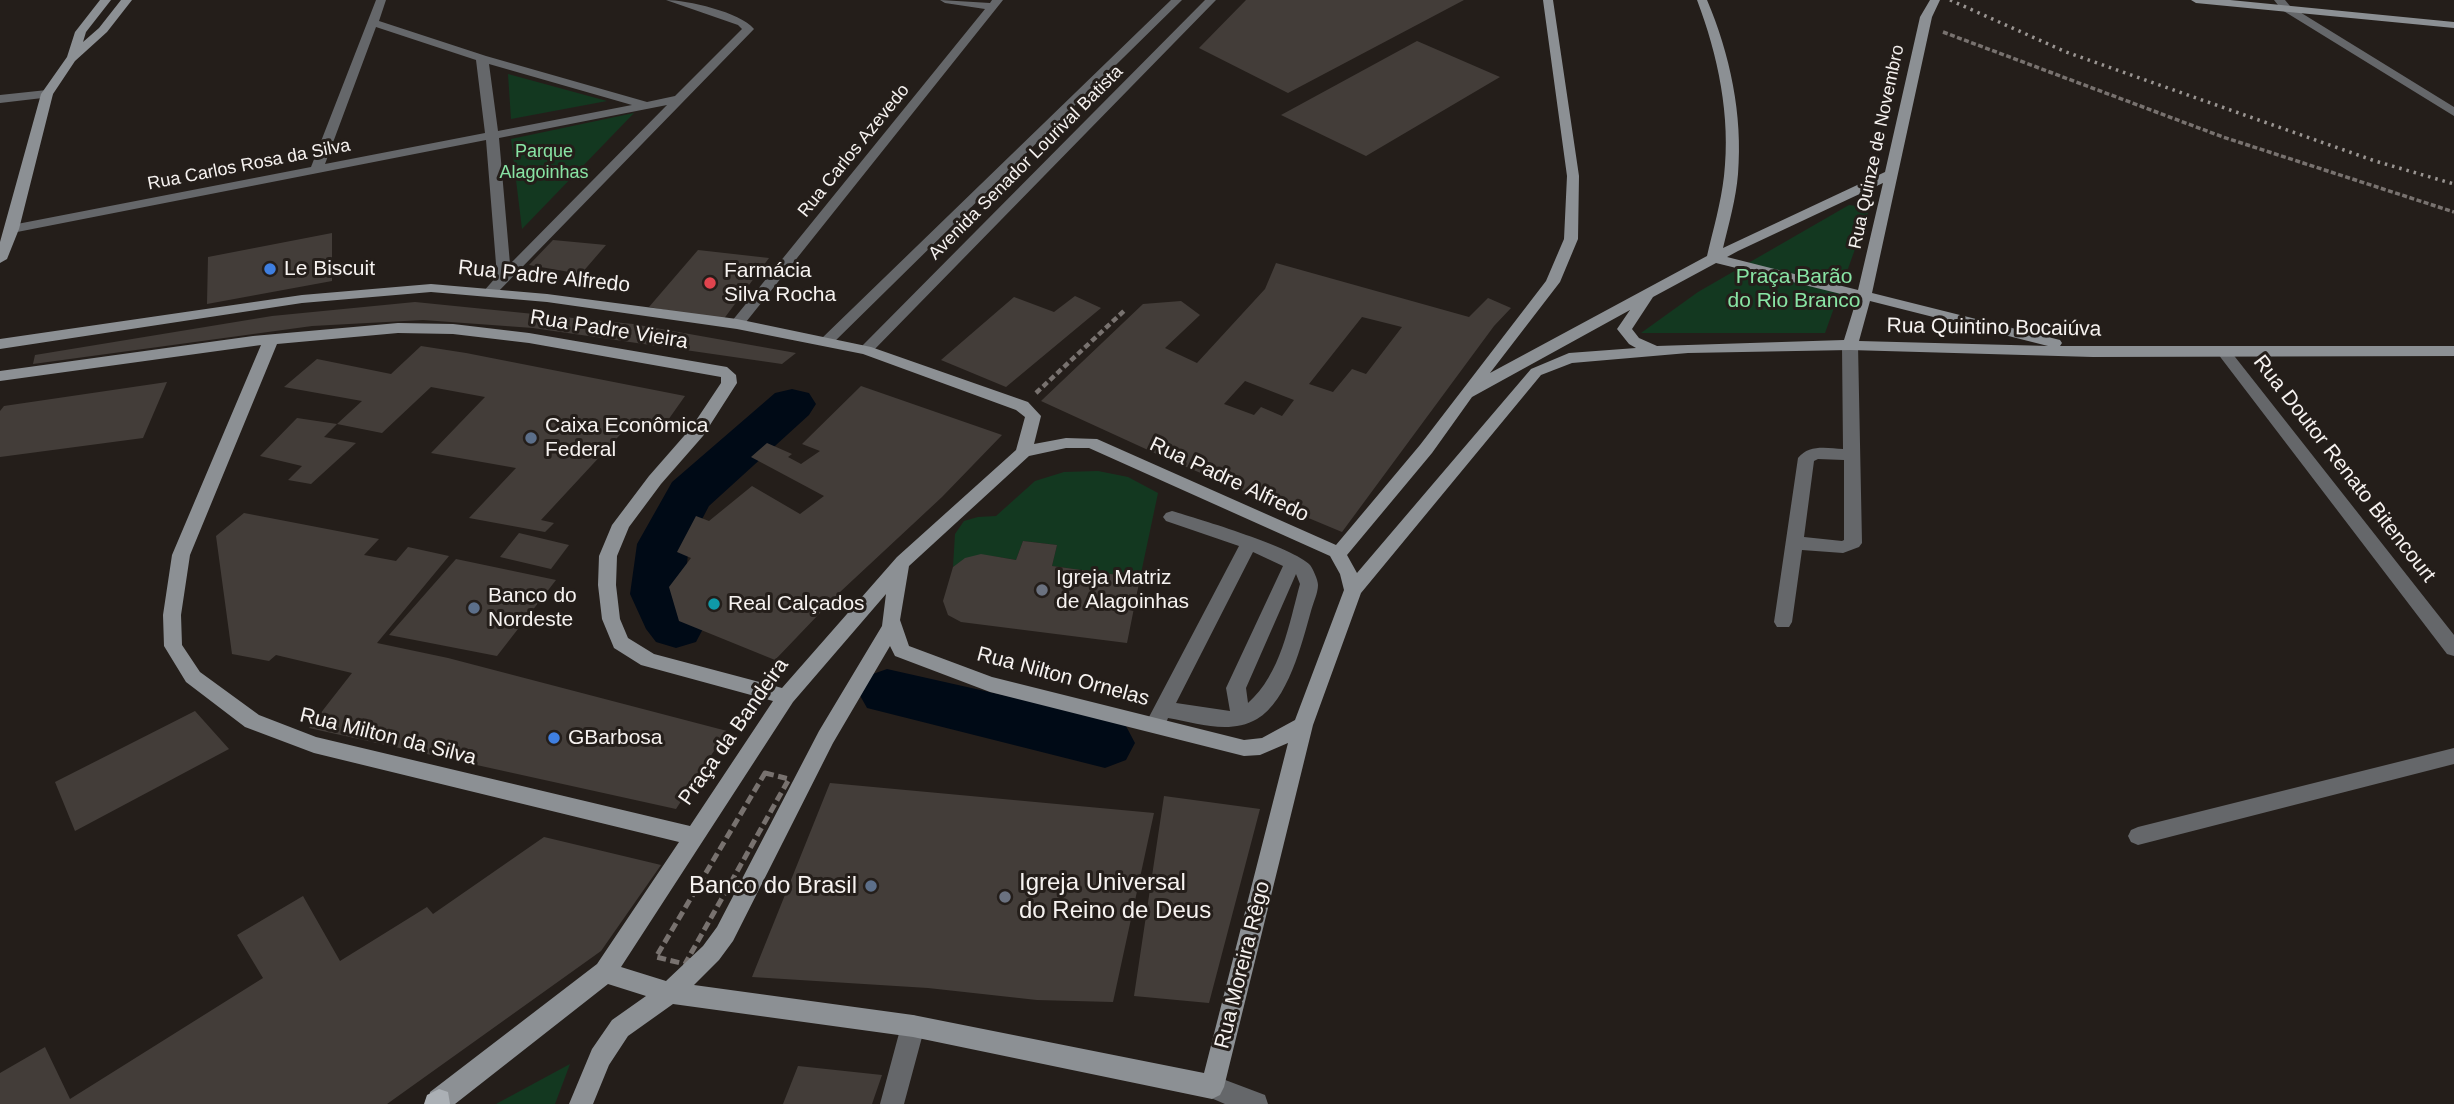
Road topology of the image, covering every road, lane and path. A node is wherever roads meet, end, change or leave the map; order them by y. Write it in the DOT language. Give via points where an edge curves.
graph roads {
  1 [pos="106,0"];
  2 [pos="127,0"];
  3 [pos="381,0"];
  4 [pos="396,0"];
  5 [pos="671,0"];
  6 [pos="945,0"];
  7 [pos="1177,0"];
  8 [pos="1211,0"];
  9 [pos="1548,0"];
  10 [pos="1702,0"];
  11 [pos="1935,0"];
  12 [pos="2196,0"];
  13 [pos="995,4"];
  14 [pos="2282,4"];
  15 [pos="374,17"];
  16 [pos="1924,25"];
  17 [pos="2454,25"];
  18 [pos="482,58"];
  19 [pos="71,59"];
  20 [pos="47,94"];
  21 [pos="0,99"];
  22 [pos="679,99"];
  23 [pos="647,105"];
  24 [pos="2454,112"];
  25 [pos="492,135"];
  26 [pos="316,170"];
  27 [pos="1891,174"];
  28 [pos="2454,212"];
  29 [pos="12,229"];
  30 [pos="1714,258"];
  31 [pos="0,259"];
  32 [pos="504,276"];
  33 [pos="491,292"];
  34 [pos="1650,292"];
  35 [pos="1864,297"];
  36 [pos="1125,310"];
  37 [pos="737,324"];
  38 [pos="271,339"];
  39 [pos="826,342"];
  40 [pos="0,344"];
  41 [pos="1850,345"];
  42 [pos="866,350"];
  43 [pos="1654,350"];
  44 [pos="2223,351"];
  45 [pos="2454,351"];
  46 [pos="2093,352"];
  47 [pos="1528,367"];
  48 [pos="0,376"];
  49 [pos="1466,393"];
  50 [pos="1022,406"];
  51 [pos="1024,452"];
  52 [pos="1850,455"];
  53 [pos="1172,517"];
  54 [pos="1249,543"];
  55 [pos="1795,543"];
  56 [pos="1336,551"];
  57 [pos="904,562"];
  58 [pos="1293,562"];
  59 [pos="1353,590"];
  60 [pos="1783,622"];
  61 [pos="890,629"];
  62 [pos="2454,649"];
  63 [pos="786,697"];
  64 [pos="1159,717"];
  65 [pos="1241,718"];
  66 [pos="1303,726"];
  67 [pos="2454,756"];
  68 [pos="694,836"];
  69 [pos="2138,836"];
  70 [pos="685,964"];
  71 [pos="605,972"];
  72 [pos="670,993"];
  73 [pos="913,1026"];
  74 [pos="1212,1095"];
  75 [pos="438,1103"];
  76 [pos="581,1104"];
  77 [pos="892,1104"];
  78 [pos="1256,1104"];
  1 -- 19 [label="street" via="81,32"];
  2 -- 19 [label="street"];
  3 -- 15 [label="street"];
  4 -- 15 [label="street"];
  5 -- 22 [label="street" via="748,27"];
  6 -- 13 [label="street"];
  7 -- 39 [label="street, Avenida Senador Lourival Batista"];
  8 -- 42 [label="street, Avenida Senador Lourival Batista"];
  9 -- 49 [label="street" via="1573,176 1571,239 1553,282"];
  10 -- 30 [label="street" via="1730,102 1732,165"];
  11 -- 16 [label="street, Rua Quinze de Novembro"];
  12 -- 14 [label="street"];
  13 -- 37 [label="street, Rua Carlos Azevedo"];
  14 -- 17 [label="street"];
  14 -- 24 [label="street"];
  15 -- 18 [label="street"];
  15 -- 26 [label="street"];
  16 -- 27 [label="street, Rua Quinze de Novembro"];
  16 -- 28 [label="path" via="2222,137"];
  18 -- 23 [label="street"];
  18 -- 25 [label="street"];
  19 -- 20 [label="street"];
  20 -- 21 [label="street"];
  20 -- 29 [label="street"];
  22 -- 23 [label="street, Rua Carlos Rosa da Silva"];
  22 -- 32 [label="street"];
  23 -- 25 [label="street, Rua Carlos Rosa da Silva"];
  25 -- 26 [label="street, Rua Carlos Rosa da Silva"];
  25 -- 32 [label="street"];
  26 -- 29 [label="street, Rua Carlos Rosa da Silva"];
  27 -- 30 [label="street"];
  27 -- 35 [label="street, Rua Quinze de Novembro"];
  29 -- 31 [label="street"];
  30 -- 34 [label="street"];
  30 -- 35 [label="street"];
  32 -- 33 [label="street"];
  33 -- 37 [label="street, Rua Padre Alfredo"];
  33 -- 40 [label="street, Rua Padre Alfredo" via="431,288 302,299"];
  34 -- 43 [label="street" via="1624,328 1634,341"];
  34 -- 47 [label="street"];
  35 -- 41 [label="street, Rua Quinze de Novembro"];
  35 -- 46 [label="street"];
  36 -- 50 [label="path"];
  37 -- 39 [label="street, Rua Padre Alfredo"];
  38 -- 48 [label="street, Rua Padre Vieira"];
  38 -- 63 [label="street, Rua Padre Vieira" via="377,329 453,329 722,370 729,383 697,432 621,525 608,556 611,619 621,643 648,660"];
  38 -- 68 [label="street, Rua Milton da Silva" via="181,555 172,615 173,646 193,677 252,721 314,745"];
  39 -- 42 [label="street, Rua Padre Alfredo"];
  41 -- 43 [label="street, Rua Quintino Bocaiúva"];
  41 -- 46 [label="street, Rua Quintino Bocaiúva"];
  41 -- 52 [label="street"];
  42 -- 50 [label="street, Rua Padre Alfredo"];
  43 -- 47 [label="street, Rua Quintino Bocaiúva"];
  44 -- 45 [label="street, Rua Quintino Bocaiúva"];
  44 -- 46 [label="street, Rua Quintino Bocaiúva"];
  44 -- 62 [label="street, Rua Doutor Renato Bitencourt"];
  47 -- 49 [label="street"];
  47 -- 59 [label="street, Rua Moreira Rêgo"];
  49 -- 56 [label="street" via="1344,549"];
  50 -- 51 [label="street" via="1033,416"];
  51 -- 56 [label="street, Rua Padre Alfredo" via="1081,442 1103,448"];
  51 -- 57 [label="street, Praça da Bandeira"];
  52 -- 55 [label="street" via="1815,453 1805,458"];
  52 -- 55 [label="street" via="1853,543 1843,547"];
  53 -- 54 [label="street"];
  54 -- 58 [label="street"];
  54 -- 64 [label="street"];
  55 -- 60 [label="street"];
  56 -- 59 [label="street"];
  57 -- 61 [label="street" via="888,618"];
  57 -- 63 [label="street, Praça da Bandeira"];
  58 -- 65 [label="street" via="1236,688"];
  58 -- 65 [label="street" via="1303,569 1309,584 1276,687"];
  59 -- 66 [label="street, Rua Moreira Rêgo"];
  61 -- 64 [label="street, Rua Nilton Ornelas" via="902,651 990,684"];
  61 -- 72 [label="street" via="825,737 725,934"];
  63 -- 68 [label="street, Praça da Bandeira"];
  64 -- 65 [label="street"];
  64 -- 66 [label="street, Rua Nilton Ornelas" via="1254,749"];
  66 -- 74 [label="street, Rua Moreira Rêgo"];
  67 -- 69 [label="street"];
  68 -- 71 [label="street, Praça da Bandeira"];
  70 -- 70 [label="path" via="763,825 789,779 765,773 656,957"];
  71 -- 72 [label="street"];
  71 -- 75 [label="street, Praça da Bandeira"];
  72 -- 73 [label="street"];
  72 -- 76 [label="street" via="620,1028 600,1057"];
  73 -- 74 [label="street"];
  73 -- 77 [label="street"];
  74 -- 78 [label="street"];
}
